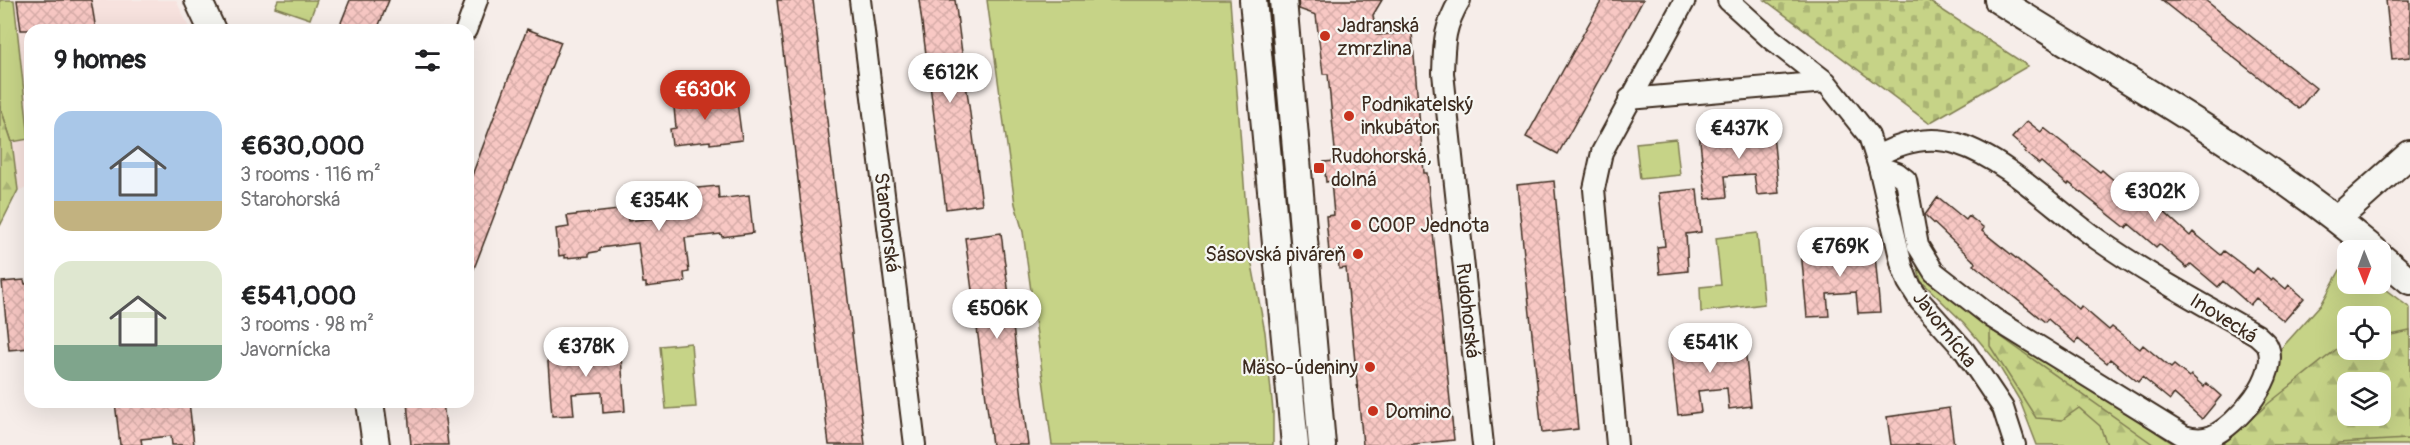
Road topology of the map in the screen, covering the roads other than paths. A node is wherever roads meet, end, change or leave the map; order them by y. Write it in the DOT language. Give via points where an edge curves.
graph roads {
  1 [pos="198,0"];
  2 [pos="477,0"];
  3 [pos="860,0"];
  4 [pos="1253,0"];
  5 [pos="1283,0"];
  6 [pos="1460,0"];
  7 [pos="1685,0"];
  8 [pos="1728,0"];
  9 [pos="1998,0"];
  10 [pos="209,24"];
  11 [pos="468,24"];
  12 [pos="1826,82"];
  13 [pos="1629,99"];
  14 [pos="2410,154"];
  15 [pos="1877,162"];
  16 [pos="2337,219"];
  17 [pos="2362,240"];
  18 [pos="2391,265"];
  19 [pos="2410,281"];
  20 [pos="371,408"];
  21 [pos="376,445"];
  22 [pos="915,445"];
  23 [pos="1295,445"];
  24 [pos="1322,445"];
  25 [pos="1484,445"];
  26 [pos="1617,445"];
  27 [pos="2015,445"];
  1 -- 10 [label="street"];
  2 -- 11 [label="street"];
  3 -- 22 [label="street, Starohorská"];
  4 -- 23 [label="street"];
  5 -- 24 [label="street"];
  6 -- 25 [label="street, Rudohorská" via="1448,20 1443,73"];
  7 -- 13 [label="street"];
  8 -- 12 [label="street, Javornícka"];
  9 -- 16 [label="street" via="2185,116"];
  12 -- 13 [label="street"];
  12 -- 15 [label="street, Javornícka" via="1869,136"];
  13 -- 26 [label="street" via="1602,152 1594,189"];
  14 -- 16 [label="street"];
  15 -- 15 [label="street, Inovecká" via="1895,146 1922,140 1957,144 1979,153 2152,275 2257,335 2267,345 2270,364 2265,382 2256,397 2222,430 2198,440 2184,436 1993,318 1934,272 1918,246 1906,180"];
  15 -- 27 [label="street, Javornícka" via="1908,282 1964,350 2003,408"];
  16 -- 17 [label="street"];
  18 -- 19 [label="street"];
  20 -- 21 [label="street"];
}
